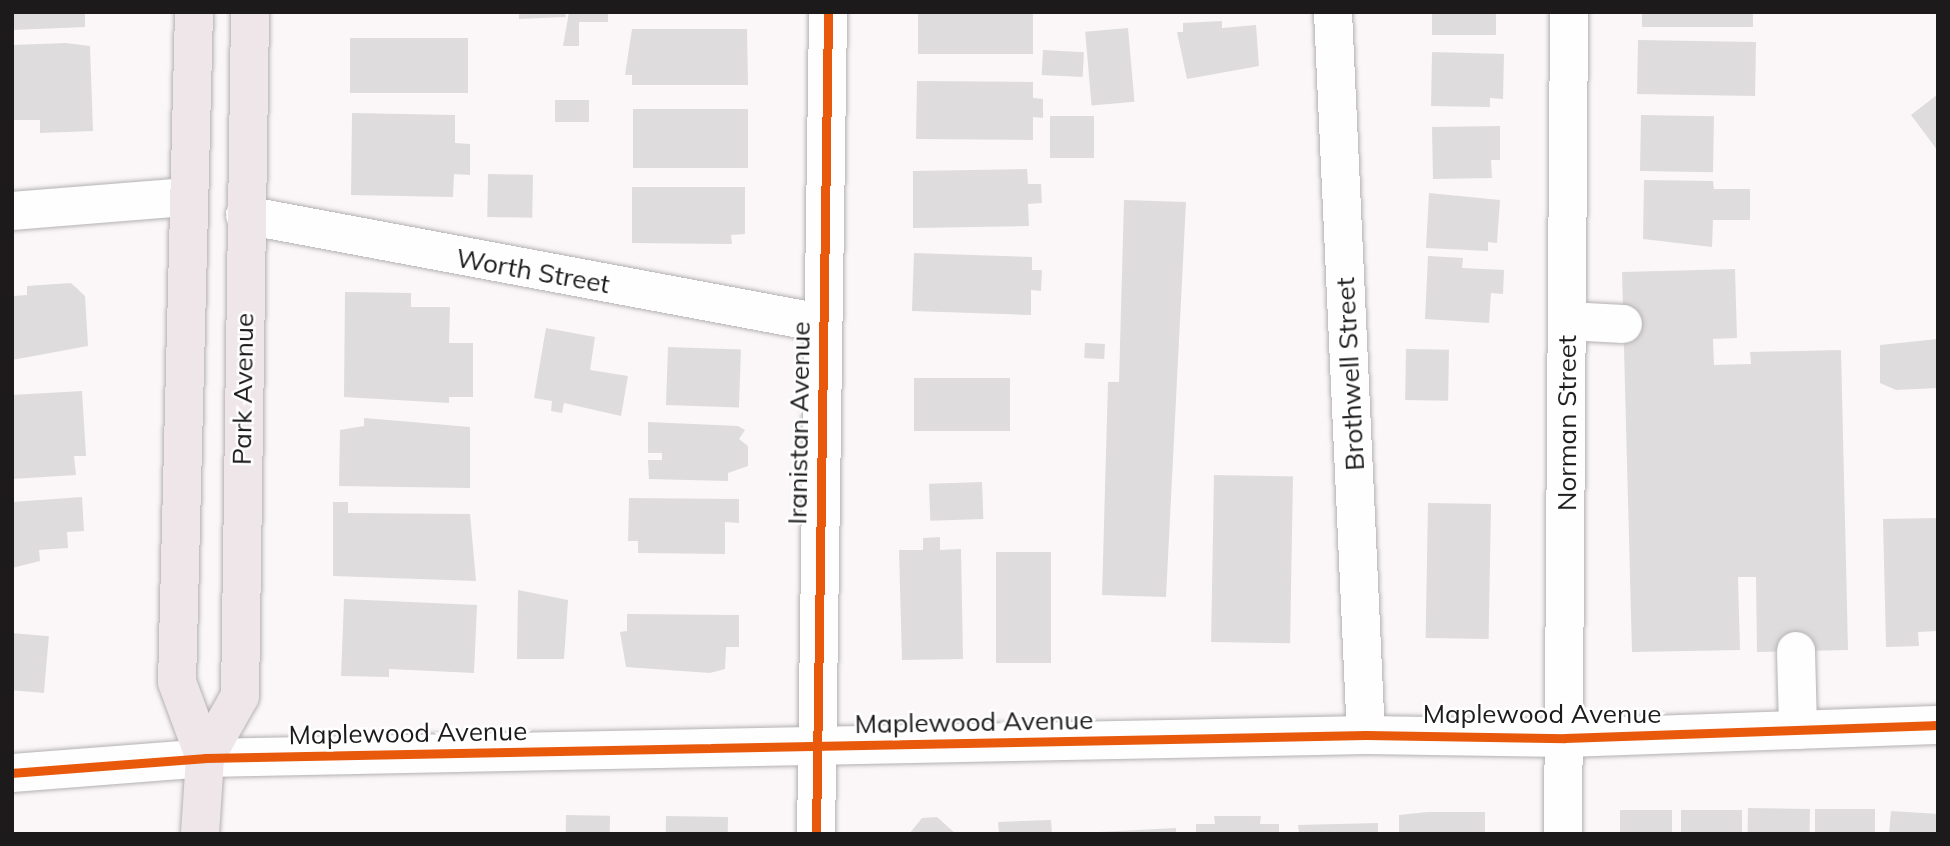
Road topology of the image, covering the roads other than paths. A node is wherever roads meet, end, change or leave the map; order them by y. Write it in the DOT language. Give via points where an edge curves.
graph roads {
  1 [pos="194,12"];
  2 [pos="250,12"];
  3 [pos="828,12"];
  4 [pos="1333,12"];
  5 [pos="1569,12"];
  6 [pos="187,197"];
  7 [pos="12,211"];
  8 [pos="245,215"];
  9 [pos="1567,321"];
  10 [pos="821,323"];
  11 [pos="1623,324"];
  12 [pos="1796,651"];
  13 [pos="1938,724"];
  14 [pos="1798,730"];
  15 [pos="1366,735"];
  16 [pos="1565,738"];
  17 [pos="817,747"];
  18 [pos="205,758"];
  19 [pos="12,773"];
  20 [pos="200,834"];
  21 [pos="816,834"];
  22 [pos="1563,834"];
  1 -- 6 [label="main road, Park Avenue"];
  2 -- 8 [label="main road, Park Avenue"];
  3 -- 10 [label="street, Iranistan Avenue"];
  4 -- 15 [label="street, Brothwell Street"];
  5 -- 9 [label="street, Norman Street"];
  6 -- 7 [label="street"];
  6 -- 8 [label="main road"];
  6 -- 18 [label="main road, Park Avenue" via="177,682"];
  8 -- 10 [label="street, Worth Street"];
  8 -- 18 [label="main road, Park Avenue" via="240,696"];
  9 -- 11 [label="street"];
  9 -- 16 [label="street, Norman Street"];
  10 -- 17 [label="street, Iranistan Avenue"];
  12 -- 14 [label="street"];
  13 -- 14 [label="street, Maplewood Avenue"];
  14 -- 16 [label="street, Maplewood Avenue"];
  15 -- 16 [label="street, Maplewood Avenue"];
  15 -- 17 [label="street, Maplewood Avenue"];
  16 -- 22 [label="street, Norman Street"];
  17 -- 18 [label="street, Maplewood Avenue"];
  17 -- 21 [label="street, Iranistan Avenue"];
  18 -- 19 [label="street, Maplewood Avenue"];
  18 -- 20 [label="main road, Park Avenue"];
}
